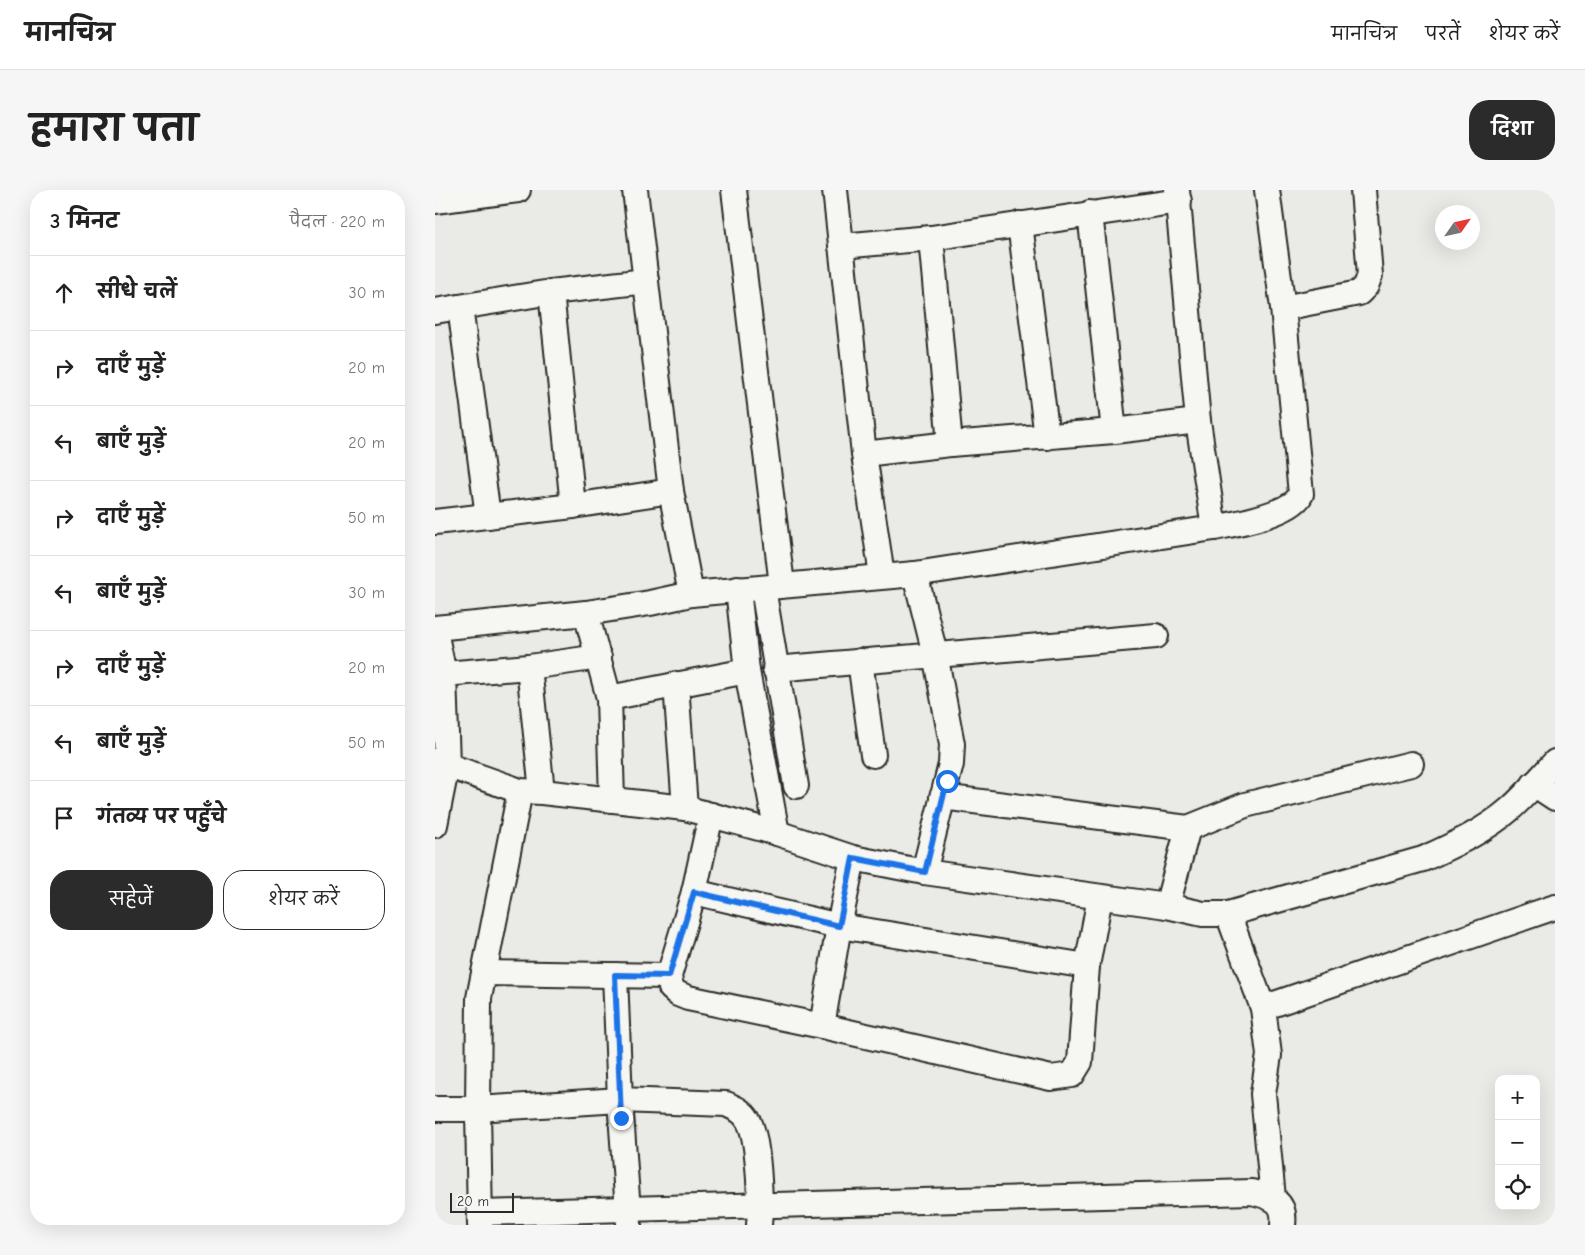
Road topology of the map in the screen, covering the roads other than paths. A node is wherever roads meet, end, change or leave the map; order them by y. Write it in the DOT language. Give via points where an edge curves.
graph roads {
  1 [pos="518,190"];
  2 [pos="635,190"];
  3 [pos="735,190"];
  4 [pos="835,190"];
  5 [pos="1267,190"];
  6 [pos="1363,190"];
  7 [pos="1178,196"];
  8 [pos="435,201"];
  9 [pos="1089,213"];
  10 [pos="1020,224"];
  11 [pos="931,238"];
  12 [pos="841,246"];
  13 [pos="645,281"];
  14 [pos="551,292"];
  15 [pos="460,307"];
  16 [pos="1283,308"];
  17 [pos="435,311"];
  18 [pos="1197,421"];
  19 [pos="1114,432"];
  20 [pos="1047,437"];
  21 [pos="950,444"];
  22 [pos="864,454"];
  23 [pos="671,492"];
  24 [pos="573,506"];
  25 [pos="488,516"];
  26 [pos="435,522"];
  27 [pos="1214,528"];
  28 [pos="915,574"];
  29 [pos="882,576"];
  30 [pos="773,586"];
  31 [pos="738,589"];
  32 [pos="691,594"];
  33 [pos="586,613"];
  34 [pos="435,629"];
  35 [pos="1156,636"];
  36 [pos="935,654"];
  37 [pos="599,657"];
  38 [pos="860,661"];
  39 [pos="529,667"];
  40 [pos="775,669"];
  41 [pos="747,671"];
  42 [pos="444,674"];
  43 [pos="676,684"];
  44 [pos="609,698"];
  45 [pos="873,755"];
  46 [pos="1555,762"];
  47 [pos="441,763"];
  48 [pos="1411,764"];
  49 [pos="1534,784"];
  50 [pos="796,786"];
  51 [pos="531,791"];
  52 [pos="942,798"];
  53 [pos="1555,798"];
  54 [pos="613,800"];
  55 [pos="685,808"];
  56 [pos="711,815"];
  57 [pos="435,825"];
  58 [pos="1188,828"];
  59 [pos="777,833"];
  60 [pos="853,858"];
  61 [pos="925,872"];
  62 [pos="694,892"];
  63 [pos="1100,897"];
  64 [pos="1555,906"];
  65 [pos="1173,908"];
  66 [pos="1228,914"];
  67 [pos="839,926"];
  68 [pos="1087,966"];
  69 [pos="484,972"];
  70 [pos="615,975"];
  71 [pos="669,976"];
  72 [pos="1263,1008"];
  73 [pos="822,1026"];
  74 [pos="620,1100"];
  75 [pos="435,1109"];
  76 [pos="477,1109"];
  77 [pos="1273,1198"];
  78 [pos="760,1215"];
  79 [pos="628,1217"];
  80 [pos="480,1219"];
  81 [pos="1283,1225"];
  1 -- 8 [label="street"];
  2 -- 13 [label="street"];
  3 -- 30 [label="street"];
  4 -- 12 [label="street"];
  5 -- 16 [label="street"];
  6 -- 16 [label="street" via="1370,275 1366,286 1359,293"];
  7 -- 9 [label="street"];
  7 -- 18 [label="street"];
  9 -- 10 [label="street"];
  9 -- 19 [label="street"];
  10 -- 11 [label="street"];
  10 -- 20 [label="street"];
  11 -- 12 [label="street"];
  11 -- 21 [label="street"];
  12 -- 22 [label="street"];
  13 -- 14 [label="street"];
  13 -- 23 [label="street"];
  14 -- 15 [label="street"];
  14 -- 24 [label="street"];
  15 -- 17 [label="street"];
  15 -- 25 [label="street"];
  16 -- 27 [label="street" via="1301,494 1290,506 1251,520"];
  18 -- 19 [label="street"];
  18 -- 27 [label="street"];
  19 -- 20 [label="street"];
  20 -- 21 [label="street"];
  21 -- 22 [label="street"];
  22 -- 29 [label="street"];
  23 -- 24 [label="street"];
  23 -- 32 [label="street"];
  24 -- 25 [label="street"];
  25 -- 26 [label="street"];
  27 -- 28 [label="street"];
  28 -- 29 [label="street"];
  28 -- 36 [label="street"];
  29 -- 30 [label="street"];
  30 -- 31 [label="street"];
  30 -- 40 [label="street"];
  31 -- 32 [label="street"];
  31 -- 41 [label="street"];
  32 -- 33 [label="street"];
  33 -- 34 [label="street"];
  33 -- 37 [label="street"];
  34 -- 42 [label="street"];
  35 -- 36 [label="street"];
  36 -- 38 [label="street"];
  36 -- 52 [label="street" via="952,744 951,764"];
  37 -- 39 [label="street"];
  37 -- 44 [label="street"];
  38 -- 40 [label="street"];
  38 -- 45 [label="street"];
  39 -- 42 [label="street"];
  39 -- 51 [label="street"];
  40 -- 50 [label="street"];
  41 -- 43 [label="street"];
  41 -- 59 [label="street"];
  42 -- 47 [label="street"];
  43 -- 44 [label="street"];
  43 -- 55 [label="street"];
  44 -- 54 [label="street"];
  46 -- 49 [label="street"];
  47 -- 51 [label="street"];
  47 -- 57 [label="street"];
  48 -- 58 [label="street" via="1245,806"];
  49 -- 53 [label="street"];
  49 -- 66 [label="street" via="1510,809 1485,827 1423,859"];
  51 -- 54 [label="street"];
  51 -- 69 [label="street"];
  52 -- 58 [label="street"];
  52 -- 61 [label="street"];
  54 -- 55 [label="street"];
  55 -- 56 [label="street"];
  56 -- 59 [label="street"];
  56 -- 62 [label="street"];
  58 -- 65 [label="street"];
  59 -- 60 [label="street"];
  60 -- 61 [label="street"];
  60 -- 67 [label="street"];
  61 -- 63 [label="street"];
  62 -- 67 [label="street"];
  62 -- 71 [label="street"];
  63 -- 65 [label="street"];
  63 -- 68 [label="street"];
  64 -- 72 [label="street"];
  65 -- 66 [label="street" via="1203,914"];
  66 -- 72 [label="street"];
  67 -- 68 [label="street"];
  67 -- 73 [label="street"];
  68 -- 73 [label="street" via="1080,1062 1072,1075 1062,1078"];
  69 -- 70 [label="street"];
  69 -- 76 [label="street" via="479,998"];
  70 -- 71 [label="street"];
  70 -- 74 [label="street"];
  71 -- 73 [label="street" via="671,988 688,998"];
  72 -- 77 [label="street" via="1269,1055 1263,1094"];
  74 -- 76 [label="street"];
  74 -- 78 [label="street" via="726,1104 739,1110 754,1132"];
  74 -- 79 [label="street"];
  75 -- 76 [label="street"];
  76 -- 80 [label="street"];
  77 -- 78 [label="street" via="1252,1192"];
  77 -- 81 [label="street" via="1282,1208"];
  78 -- 79 [label="street"];
  79 -- 80 [label="street"];
}
